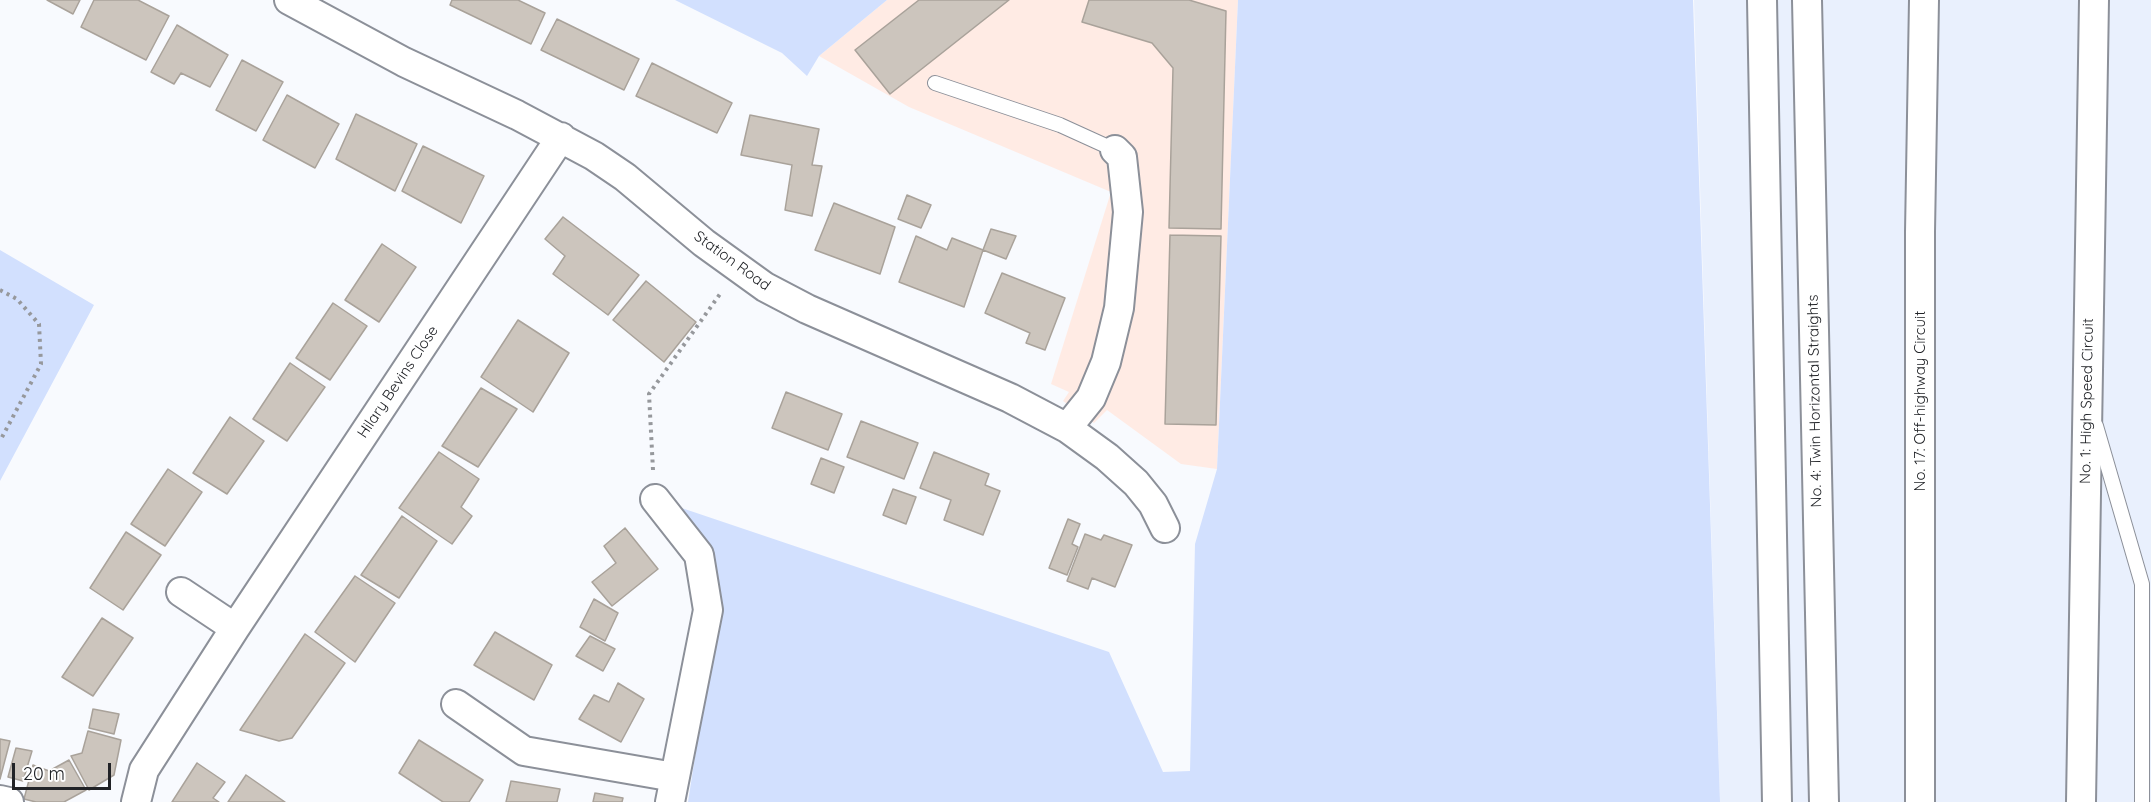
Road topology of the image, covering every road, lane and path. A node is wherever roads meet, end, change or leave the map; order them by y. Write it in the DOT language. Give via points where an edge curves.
graph roads {
  1 [pos="289,0"];
  2 [pos="1762,0"];
  3 [pos="1807,0"];
  4 [pos="1924,0"];
  5 [pos="2094,0"];
  6 [pos="935,82"];
  7 [pos="561,137"];
  8 [pos="1115,150"];
  9 [pos="738,269"];
  10 [pos="0,290"];
  11 [pos="2087,395"];
  12 [pos="1067,428"];
  13 [pos="0,441"];
  14 [pos="655,499"];
  15 [pos="1165,528"];
  16 [pos="181,592"];
  17 [pos="235,628"];
  18 [pos="456,704"];
  19 [pos="672,789"];
  20 [pos="0,800"];
  21 [pos="9,802"];
  22 [pos="136,802"];
  23 [pos="1777,802"];
  24 [pos="1824,802"];
  25 [pos="1920,802"];
  26 [pos="2081,802"];
  27 [pos="2142,802"];
  1 -- 7 [label="street, Station Road" via="404,62"];
  2 -- 23 [label="street"];
  3 -- 24 [label="street, No. 4: Twin Horizontal Straights"];
  4 -- 25 [label="street, No. 17: Off-highway Circuit"];
  5 -- 11 [label="street, No. 1: High Speed Circuit"];
  6 -- 8 [label="lane" via="1060,125"];
  7 -- 9 [label="street, Station Road" via="625,177"];
  7 -- 17 [label="street, Hilary Bevins Close"];
  8 -- 12 [label="street" via="1122,157 1128,212 1119,308 1106,362 1091,398"];
  9 -- 12 [label="street, Station Road" via="807,309 1010,398"];
  9 -- 14 [label="path" via="649,394"];
  10 -- 13 [label="path" via="17,299 39,324 41,364"];
  11 -- 26 [label="street, No. 1: High Speed Circuit"];
  11 -- 27 [label="lane" via="2142,584"];
  12 -- 15 [label="street, Station Road" via="1136,483"];
  14 -- 19 [label="street" via="699,555 708,610"];
  16 -- 17 [label="street"];
  17 -- 22 [label="street, Hilary Bevins Close" via="144,770"];
  18 -- 19 [label="street" via="524,751"];
  20 -- 21 [label="street"];
}
